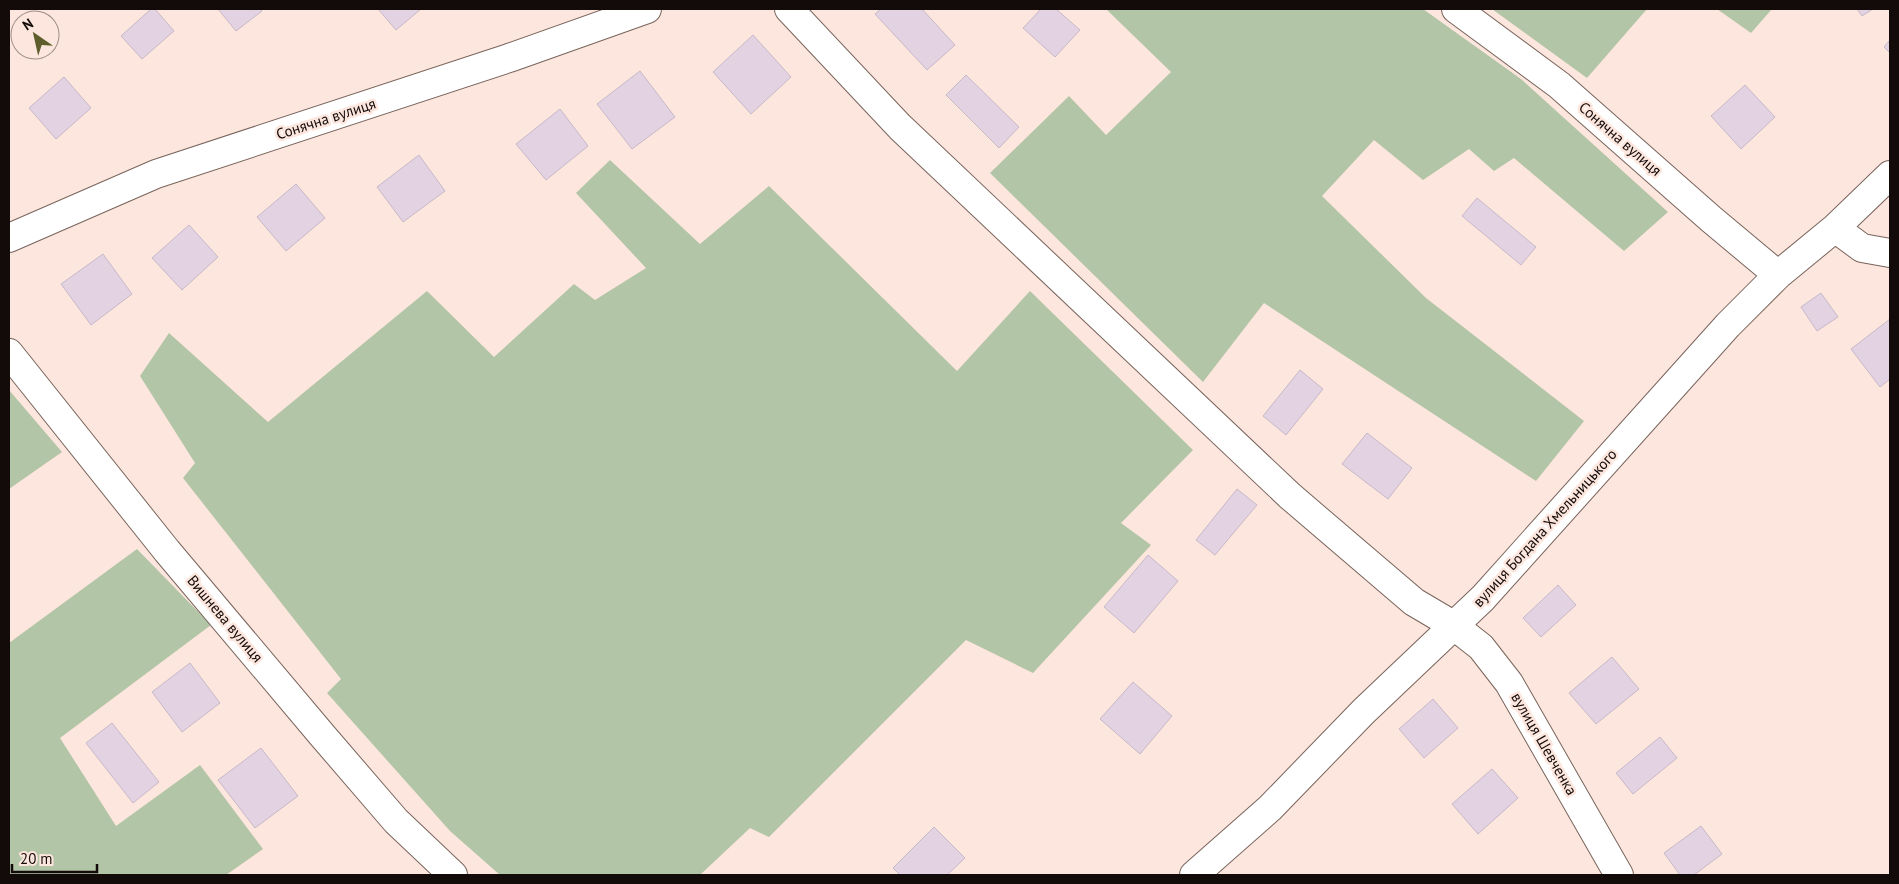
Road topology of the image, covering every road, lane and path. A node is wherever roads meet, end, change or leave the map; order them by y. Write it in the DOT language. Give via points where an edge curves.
graph roads {
  1 [pos="647,9"];
  2 [pos="788,9"];
  3 [pos="1456,9"];
  4 [pos="1890,175"];
  5 [pos="1835,228"];
  6 [pos="9,238"];
  7 [pos="1890,253"];
  8 [pos="1778,275"];
  9 [pos="9,353"];
  10 [pos="1453,625"];
  11 [pos="453,875"];
  12 [pos="1194,875"];
  13 [pos="1619,875"];
  1 -- 6 [label="street, Сонячна вулиця" via="156,174"];
  2 -- 10 [label="street, вулиця Шевченка" via="900,127 1290,496 1414,602"];
  3 -- 8 [label="street, Сонячна вулиця" via="1559,85"];
  4 -- 5 [label="street, вулиця Богдана Хмельницького"];
  5 -- 7 [label="street" via="1862,248"];
  5 -- 8 [label="street, вулиця Богдана Хмельницького"];
  8 -- 10 [label="street, вулиця Богдана Хмельницького" via="1728,325 1483,598"];
  9 -- 11 [label="street, Вишнева вулиця" via="167,551 322,735 396,820"];
  10 -- 12 [label="street, вулиця Богдана Хмельницького" via="1270,808"];
  10 -- 13 [label="street, вулиця Шевченка" via="1481,647 1509,683"];
}
